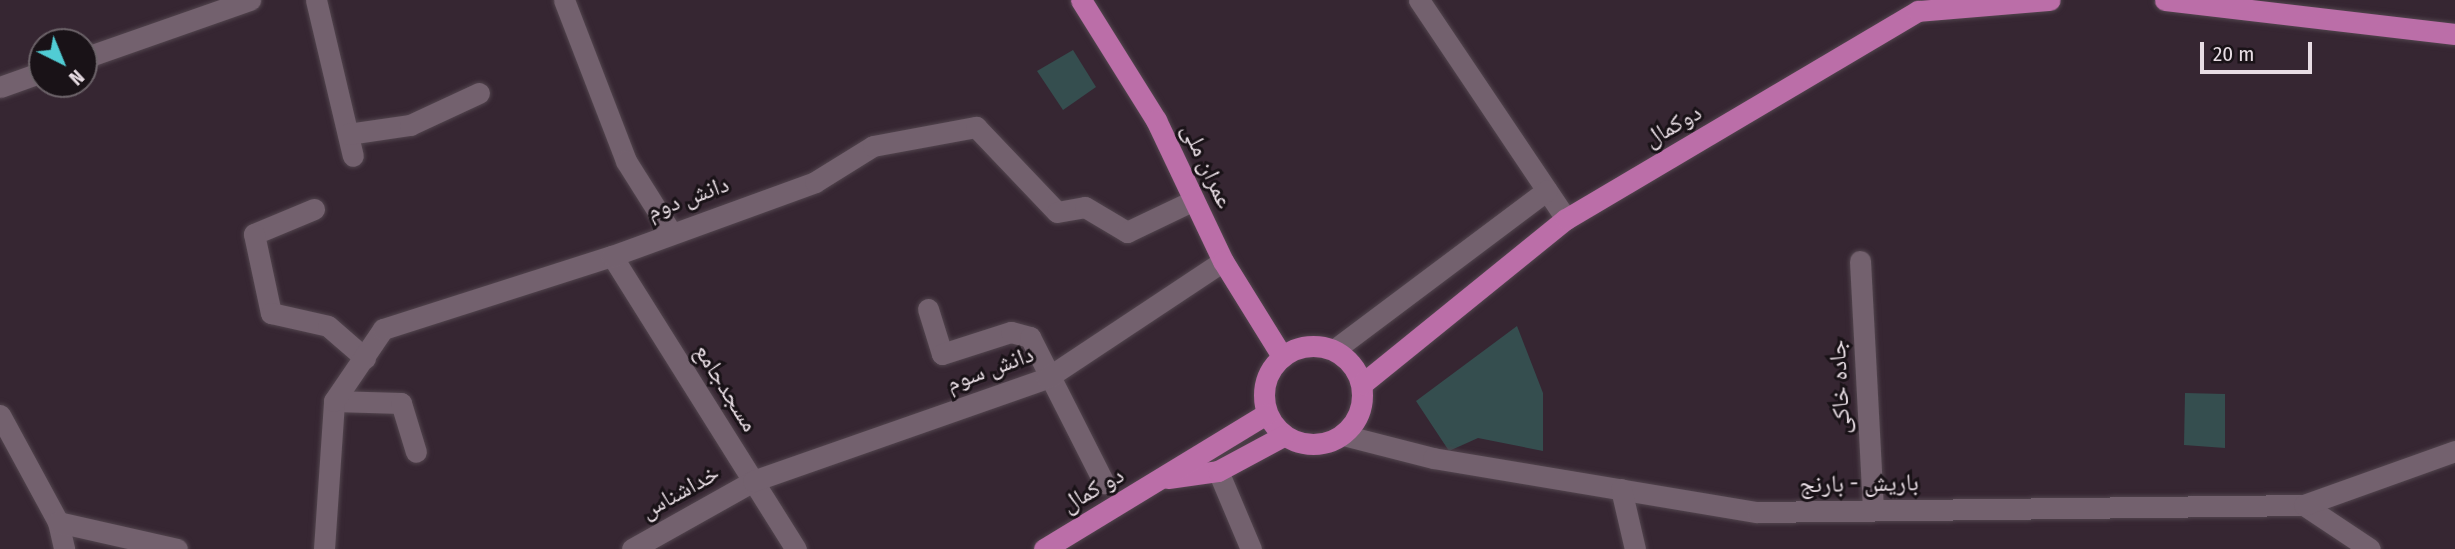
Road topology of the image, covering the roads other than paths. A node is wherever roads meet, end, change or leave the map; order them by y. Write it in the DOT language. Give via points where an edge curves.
graph roads {
  1 [pos="250,0"];
  2 [pos="316,0"];
  3 [pos="564,0"];
  4 [pos="1081,0"];
  5 [pos="1419,0"];
  6 [pos="2050,0"];
  7 [pos="2165,0"];
  8 [pos="2455,34"];
  9 [pos="98,53"];
  10 [pos="28,77"];
  11 [pos="0,87"];
  12 [pos="479,93"];
  13 [pos="348,134"];
  14 [pos="353,156"];
  15 [pos="1547,190"];
  16 [pos="1194,200"];
  17 [pos="314,209"];
  18 [pos="1566,219"];
  19 [pos="670,231"];
  20 [pos="612,256"];
  21 [pos="1223,261"];
  22 [pos="1860,261"];
  23 [pos="928,309"];
  24 [pos="1334,350"];
  25 [pos="1282,356"];
  26 [pos="365,358"];
  27 [pos="1047,378"];
  28 [pos="1362,384"];
  29 [pos="334,401"];
  30 [pos="1266,414"];
  31 [pos="0,415"];
  32 [pos="1342,435"];
  33 [pos="1283,436"];
  34 [pos="2455,451"];
  35 [pos="415,452"];
  36 [pos="1218,471"];
  37 [pos="1168,478"];
  38 [pos="753,481"];
  39 [pos="1104,484"];
  40 [pos="1621,489"];
  41 [pos="2304,505"];
  42 [pos="1873,510"];
  43 [pos="58,522"];
  44 [pos="64,549"];
  45 [pos="177,549"];
  46 [pos="324,549"];
  47 [pos="632,549"];
  48 [pos="796,549"];
  49 [pos="1044,549"];
  50 [pos="1251,549"];
  51 [pos="1635,549"];
  52 [pos="2370,549"];
  1 -- 9 [label="street"];
  2 -- 13 [label="street"];
  3 -- 19 [label="street" via="626,162"];
  4 -- 16 [label="main road, عمران ملی" via="1156,120"];
  5 -- 15 [label="street"];
  6 -- 18 [label="main road, دوکمال" via="1918,11"];
  7 -- 8 [label="main road"];
  10 -- 11 [label="street"];
  12 -- 13 [label="street" via="410,125"];
  13 -- 14 [label="street"];
  15 -- 18 [label="street"];
  15 -- 24 [label="street"];
  16 -- 19 [label="street, دانش دوم" via="1127,232 1085,207 1057,212 976,127 873,146 815,182"];
  16 -- 21 [label="main road, عمران ملی"];
  17 -- 26 [label="street" via="254,234 271,313 328,326"];
  18 -- 28 [label="main road, دوکمال"];
  19 -- 20 [label="street, دانش دوم"];
  20 -- 26 [label="street, دانش دوم" via="383,329"];
  20 -- 38 [label="street, مسجدجامع"];
  21 -- 25 [label="main road, عمران ملی"];
  21 -- 27 [label="street, دانش سوم"];
  22 -- 42 [label="street, جاده خاکی"];
  23 -- 27 [label="street" via="942,354 1012,332 1021,334 1030,337"];
  24 -- 25 [label="main road" via="1308,345"];
  24 -- 28 [label="main road" via="1352,364"];
  25 -- 30 [label="main road" via="1268,372 1263,393"];
  26 -- 29 [label="street, دانش دوم"];
  27 -- 38 [label="street, دانش سوم"];
  27 -- 39 [label="street"];
  28 -- 32 [label="main road" via="1362,403 1355,421"];
  29 -- 35 [label="street" via="401,403"];
  29 -- 46 [label="street"];
  30 -- 33 [label="main road"];
  30 -- 37 [label="main road, دو کمال" via="1202,449"];
  31 -- 43 [label="street"];
  32 -- 33 [label="main road" via="1323,444 1302,444"];
  32 -- 40 [label="street, باریش - بارنج" via="1433,458"];
  33 -- 36 [label="main road, دو کمال"];
  34 -- 41 [label="street, باریش - بارنج"];
  36 -- 37 [label="main road, دو کمال"];
  36 -- 50 [label="street"];
  37 -- 49 [label="main road, دو کمال"];
  38 -- 47 [label="street, خداشناس"];
  38 -- 48 [label="street, مسجدجامع"];
  40 -- 42 [label="street, باریش - بارنج" via="1757,512"];
  40 -- 51 [label="street"];
  41 -- 42 [label="street, باریش - بارنج"];
  41 -- 52 [label="street"];
  43 -- 44 [label="street"];
  43 -- 45 [label="street"];
}
